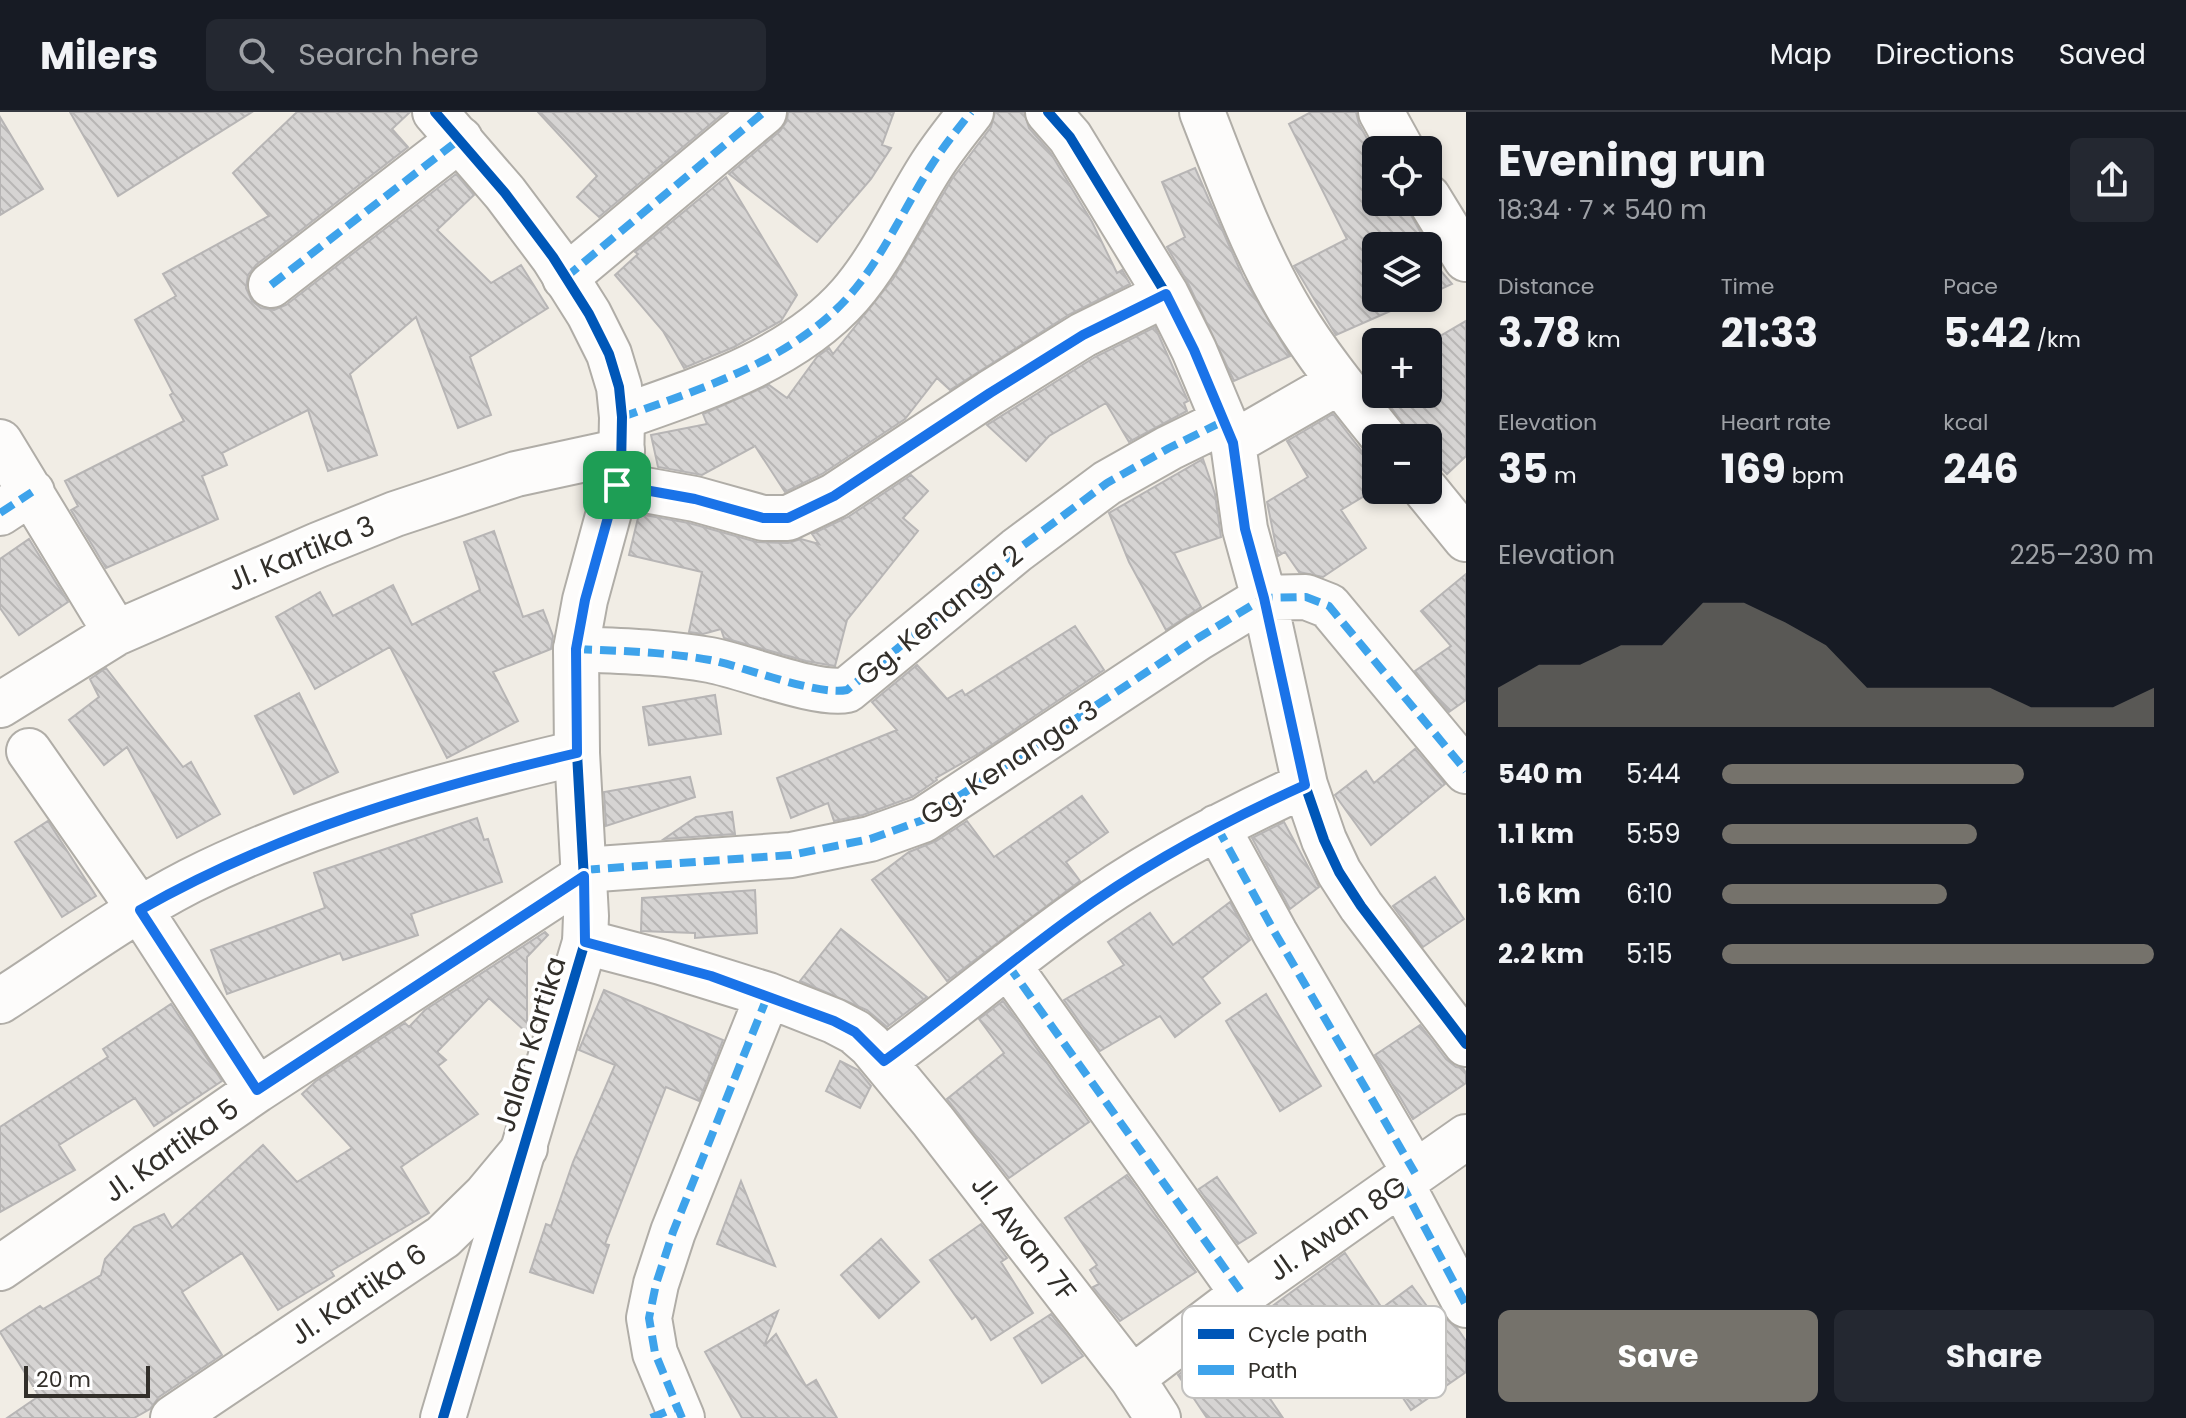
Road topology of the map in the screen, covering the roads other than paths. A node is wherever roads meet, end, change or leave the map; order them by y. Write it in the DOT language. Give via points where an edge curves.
graph roads {
  1 [pos="764,112"];
  2 [pos="971,112"];
  3 [pos="1048,112"];
  4 [pos="1202,112"];
  5 [pos="1381,112"];
  6 [pos="447,125"];
  7 [pos="1394,136"];
  8 [pos="1440,216"];
  9 [pos="1466,259"];
  10 [pos="565,278"];
  11 [pos="271,285"];
  12 [pos="1166,294"];
  13 [pos="1339,382"];
  14 [pos="1373,424"];
  15 [pos="1229,432"];
  16 [pos="0,442"];
  17 [pos="621,451"];
  18 [pos="16,502"];
  19 [pos="1437,504"];
  20 [pos="1466,539"];
  21 [pos="1264,598"];
  22 [pos="116,633"];
  23 [pos="576,649"];
  24 [pos="0,705"];
  25 [pos="29,751"];
  26 [pos="577,753"];
  27 [pos="1466,771"];
  28 [pos="1305,785"];
  29 [pos="1217,827"];
  30 [pos="584,873"];
  31 [pos="140,910"];
  32 [pos="585,942"];
  33 [pos="1008,965"];
  34 [pos="768,995"];
  35 [pos="0,1001"];
  36 [pos="1466,1044"];
  37 [pos="884,1061"];
  38 [pos="257,1090"];
  39 [pos="1466,1137"];
  40 [pos="525,1148"];
  41 [pos="1408,1178"];
  42 [pos="0,1268"];
  43 [pos="1243,1294"];
  44 [pos="1466,1305"];
  45 [pos="1227,1306"];
  46 [pos="1182,1340"];
  47 [pos="1132,1378"];
  48 [pos="669,1415"];
  49 [pos="173,1418"];
  50 [pos="443,1418"];
  51 [pos="1158,1418"];
  1 -- 10 [label="street"];
  2 -- 17 [label="street" via="852,292 825,321 752,365 699,389"];
  3 -- 12 [label="street" via="1070,137"];
  4 -- 13 [label="street" via="1273,279"];
  5 -- 7 [label="street"];
  6 -- 10 [label="street, Jalan Kartika" via="535,232"];
  6 -- 11 [label="street"];
  8 -- 9 [label="street"];
  10 -- 17 [label="street, Jalan Kartika" via="609,354 619,387"];
  12 -- 15 [label="street"];
  12 -- 17 [label="street" via="1083,335 834,496 788,518 763,518 695,499"];
  13 -- 14 [label="street"];
  13 -- 15 [label="street"];
  15 -- 21 [label="street" via="1245,529"];
  15 -- 23 [label="street, Gg. Kenanga 2" via="1169,448 1107,483 847,690 824,691 708,660"];
  16 -- 18 [label="street"];
  17 -- 22 [label="street, Jl. Kartika 3" via="516,474 409,509"];
  17 -- 23 [label="street, Jalan Kartika"];
  18 -- 22 [label="street"];
  19 -- 20 [label="street"];
  21 -- 27 [label="street" via="1306,597 1329,606"];
  21 -- 28 [label="street"];
  21 -- 30 [label="street, Gg. Kenanga 3" via="946,806 898,831 791,855"];
  22 -- 24 [label="street, Jl. Kartika 3"];
  23 -- 26 [label="street, Jalan Kartika"];
  25 -- 31 [label="street"];
  26 -- 30 [label="street, Jalan Kartika"];
  26 -- 31 [label="street" via="348,817 190,881"];
  28 -- 29 [label="street"];
  28 -- 36 [label="street" via="1339,872"];
  29 -- 33 [label="street" via="1121,883"];
  29 -- 41 [label="street"];
  30 -- 32 [label="street, Jalan Kartika"];
  30 -- 38 [label="street, Jl. Kartika 5"];
  31 -- 35 [label="street"];
  31 -- 38 [label="street"];
  32 -- 34 [label="street, Jl. Awan 7F"];
  32 -- 40 [label="street, Jalan Kartika"];
  33 -- 37 [label="street"];
  33 -- 43 [label="street"];
  34 -- 37 [label="street, Jl. Awan 7F" via="855,1032"];
  34 -- 48 [label="street" via="704,1149 656,1284 649,1318"];
  37 -- 47 [label="street, Jl. Awan 7F"];
  38 -- 42 [label="street, Jl. Kartika 5"];
  39 -- 41 [label="street, Jl. Awan 8G"];
  40 -- 49 [label="street, Jl. Kartika 6" via="443,1237"];
  40 -- 50 [label="street, Jalan Kartika"];
  41 -- 43 [label="street, Jl. Awan 8G"];
  41 -- 44 [label="street"];
  43 -- 45 [label="street, Jl. Awan 8G"];
  46 -- 47 [label="street, Jl. Awan 8G"];
  47 -- 51 [label="street, Jl. Awan 7F"];
}
